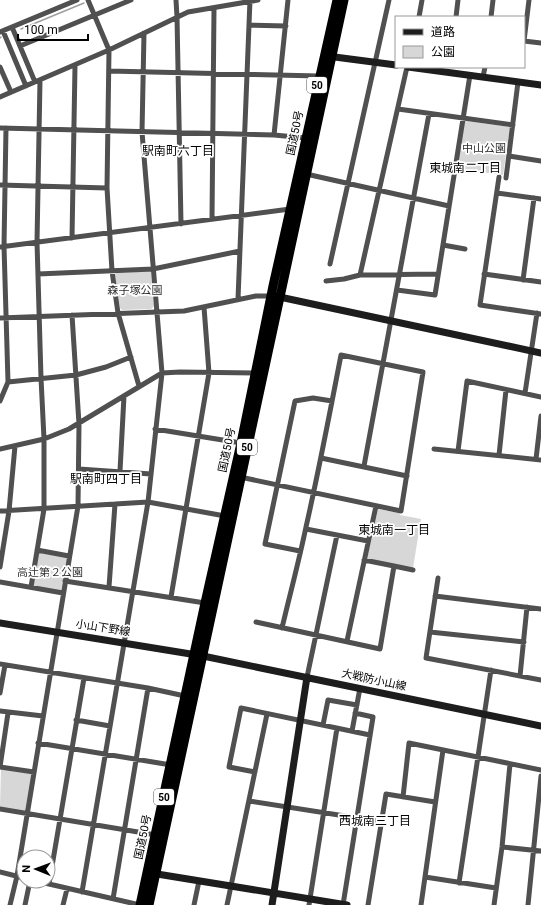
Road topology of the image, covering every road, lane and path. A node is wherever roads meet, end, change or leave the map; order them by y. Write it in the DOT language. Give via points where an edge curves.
graph roads {
  1 [pos="77,0"];
  2 [pos="88,0"];
  3 [pos="131,0"];
  4 [pos="176,0"];
  5 [pos="258,0"];
  6 [pos="288,0"];
  7 [pos="337,0"];
  8 [pos="344,0"];
  9 [pos="389,0"];
  10 [pos="422,0"];
  11 [pos="458,0"];
  12 [pos="493,0"];
  13 [pos="529,0"];
  14 [pos="250,1"];
  15 [pos="214,8"];
  16 [pos="95,15"];
  17 [pos="418,16"];
  18 [pos="456,16"];
  19 [pos="491,16"];
  20 [pos="177,17"];
  21 [pos="249,25"];
  22 [pos="286,26"];
  23 [pos="12,27"];
  24 [pos="2,31"];
  25 [pos="144,33"];
  26 [pos="525,33"];
  27 [pos="525,41"];
  28 [pos="541,43"];
  29 [pos="20,46"];
  30 [pos="109,50"];
  31 [pos="328,56"];
  32 [pos="375,62"];
  33 [pos="395,65"];
  34 [pos="75,66"];
  35 [pos="0,67"];
  36 [pos="407,68"];
  37 [pos="415,68"];
  38 [pos="485,68"];
  39 [pos="109,71"];
  40 [pos="143,72"];
  41 [pos="178,72"];
  42 [pos="214,74"];
  43 [pos="248,75"];
  44 [pos="470,75"];
  45 [pos="281,76"];
  46 [pos="319,76"];
  47 [pos="483,77"];
  48 [pos="38,81"];
  49 [pos="518,82"];
  50 [pos="541,85"];
  51 [pos="26,86"];
  52 [pos="11,92"];
  53 [pos="0,97"];
  54 [pos="398,109"];
  55 [pos="429,114"];
  56 [pos="463,118"];
  57 [pos="513,125"];
  58 [pos="0,128"];
  59 [pos="6,128"];
  60 [pos="39,129"];
  61 [pos="74,130"];
  62 [pos="108,131"];
  63 [pos="142,132"];
  64 [pos="179,133"];
  65 [pos="212,134"];
  66 [pos="245,135"];
  67 [pos="274,135"];
  68 [pos="306,138"];
  69 [pos="509,156"];
  70 [pos="541,160"];
  71 [pos="306,174"];
  72 [pos="499,178"];
  73 [pos="506,178"];
  74 [pos="348,183"];
  75 [pos="2,185"];
  76 [pos="38,186"];
  77 [pos="73,187"];
  78 [pos="107,188"];
  79 [pos="378,190"];
  80 [pos="497,193"];
  81 [pos="534,198"];
  82 [pos="414,199"];
  83 [pos="541,199"];
  84 [pos="449,206"];
  85 [pos="290,209"];
  86 [pos="242,215"];
  87 [pos="212,219"];
  88 [pos="181,224"];
  89 [pos="150,227"];
  90 [pos="109,232"];
  91 [pos="72,238"];
  92 [pos="37,242"];
  93 [pos="443,245"];
  94 [pos="2,247"];
  95 [pos="465,249"];
  96 [pos="240,251"];
  97 [pos="330,264"];
  98 [pos="153,269"];
  99 [pos="112,271"];
  100 [pos="38,274"];
  101 [pos="438,274"];
  102 [pos="484,274"];
  103 [pos="400,275"];
  104 [pos="360,276"];
  105 [pos="523,280"];
  106 [pos="326,281"];
  107 [pos="541,282"];
  108 [pos="397,290"];
  109 [pos="276,296"];
  110 [pos="238,299"];
  111 [pos="204,307"];
  112 [pos="156,312"];
  113 [pos="118,313"];
  114 [pos="539,314"];
  115 [pos="72,315"];
  116 [pos="39,316"];
  117 [pos="0,318"];
  118 [pos="7,318"];
  119 [pos="391,321"];
  120 [pos="532,351"];
  121 [pos="541,353"];
  122 [pos="131,357"];
  123 [pos="383,363"];
  124 [pos="162,373"];
  125 [pos="209,373"];
  126 [pos="255,373"];
  127 [pos="76,375"];
  128 [pos="41,378"];
  129 [pos="8,382"];
  130 [pos="139,386"];
  131 [pos="506,390"];
  132 [pos="525,393"];
  133 [pos="124,396"];
  134 [pos="541,397"];
  135 [pos="0,401"];
  136 [pos="332,401"];
  137 [pos="541,416"];
  138 [pos="79,424"];
  139 [pos="155,429"];
  140 [pos="198,437"];
  141 [pos="44,439"];
  142 [pos="241,443"];
  143 [pos="15,446"];
  144 [pos="0,448"];
  145 [pos="434,449"];
  146 [pos="458,451"];
  147 [pos="499,455"];
  148 [pos="321,458"];
  149 [pos="538,459"];
  150 [pos="364,466"];
  151 [pos="79,469"];
  152 [pos="120,471"];
  153 [pos="151,474"];
  154 [pos="407,476"];
  155 [pos="240,477"];
  156 [pos="277,485"];
  157 [pos="313,493"];
  158 [pos="148,502"];
  159 [pos="115,504"];
  160 [pos="78,506"];
  161 [pos="376,506"];
  162 [pos="44,509"];
  163 [pos="185,510"];
  164 [pos="0,511"];
  165 [pos="9,511"];
  166 [pos="225,516"];
  167 [pos="306,529"];
  168 [pos="337,535"];
  169 [pos="368,541"];
  170 [pos="1,548"];
  171 [pos="37,550"];
  172 [pos="300,551"];
  173 [pos="70,556"];
  174 [pos="364,560"];
  175 [pos="394,566"];
  176 [pos="0,567"];
  177 [pos="413,570"];
  178 [pos="438,578"];
  179 [pos="65,581"];
  180 [pos="0,582"];
  181 [pos="31,587"];
  182 [pos="109,587"];
  183 [pos="133,591"];
  184 [pos="63,593"];
  185 [pos="435,596"];
  186 [pos="171,597"];
  187 [pos="205,603"];
  188 [pos="527,607"];
  189 [pos="541,609"];
  190 [pos="256,622"];
  191 [pos="0,623"];
  192 [pos="282,628"];
  193 [pos="57,632"];
  194 [pos="430,632"];
  195 [pos="315,635"];
  196 [pos="347,641"];
  197 [pos="524,642"];
  198 [pos="124,643"];
  199 [pos="199,655"];
  200 [pos="3,665"];
  201 [pos="491,670"];
  202 [pos="50,673"];
  203 [pos="520,676"];
  204 [pos="307,677"];
  205 [pos="84,678"];
  206 [pos="541,680"];
  207 [pos="117,683"];
  208 [pos="148,688"];
  209 [pos="360,688"];
  210 [pos="0,693"];
  211 [pos="185,696"];
  212 [pos="357,705"];
  213 [pos="0,711"];
  214 [pos="8,713"];
  215 [pos="355,713"];
  216 [pos="268,714"];
  217 [pos="485,714"];
  218 [pos="43,716"];
  219 [pos="76,720"];
  220 [pos="300,720"];
  221 [pos="323,725"];
  222 [pos="110,726"];
  223 [pos="541,726"];
  224 [pos="337,728"];
  225 [pos="352,731"];
  226 [pos="370,735"];
  227 [pos="38,743"];
  228 [pos="72,748"];
  229 [pos="443,750"];
  230 [pos="104,754"];
  231 [pos="478,758"];
  232 [pos="136,759"];
  233 [pos="510,764"];
  234 [pos="171,765"];
  235 [pos="0,767"];
  236 [pos="541,770"];
  237 [pos="34,772"];
  238 [pos="255,772"];
  239 [pos="541,776"];
  240 [pos="403,797"];
  241 [pos="249,801"];
  242 [pos="435,802"];
  243 [pos="287,808"];
  244 [pos="0,809"];
  245 [pos="323,813"];
  246 [pos="28,814"];
  247 [pos="357,818"];
  248 [pos="60,819"];
  249 [pos="377,821"];
  250 [pos="93,825"];
  251 [pos="124,829"];
  252 [pos="156,835"];
  253 [pos="502,848"];
  254 [pos="22,849"];
  255 [pos="55,849"];
  256 [pos="534,850"];
  257 [pos="541,851"];
  258 [pos="0,872"];
  259 [pos="151,873"];
  260 [pos="16,876"];
  261 [pos="425,877"];
  262 [pos="16,880"];
  263 [pos="199,881"];
  264 [pos="459,883"];
  265 [pos="56,886"];
  266 [pos="231,887"];
  267 [pos="496,888"];
  268 [pos="28,889"];
  269 [pos="67,889"];
  270 [pos="82,892"];
  271 [pos="274,893"];
  272 [pos="113,899"];
  273 [pos="310,902"];
  274 [pos="10,905"];
  275 [pos="25,905"];
  276 [pos="63,905"];
  277 [pos="140,905"];
  278 [pos="149,905"];
  279 [pos="194,905"];
  280 [pos="227,905"];
  281 [pos="272,905"];
  282 [pos="343,905"];
  283 [pos="347,905"];
  284 [pos="368,905"];
  285 [pos="421,905"];
  286 [pos="494,905"];
  287 [pos="528,905"];
  1 -- 23 [label="street"];
  2 -- 16 [label="street"];
  3 -- 16 [label="street"];
  4 -- 20 [label="street"];
  5 -- 14 [label="street"];
  6 -- 22 [label="street"];
  7 -- 31 [label="highway, 国道50号 / 50"];
  8 -- 31 [label="highway, 国道50号 / 50"];
  9 -- 32 [label="street"];
  10 -- 17 [label="street"];
  11 -- 18 [label="street"];
  12 -- 19 [label="street"];
  13 -- 26 [label="street"];
  14 -- 15 [label="street"];
  14 -- 21 [label="street"];
  15 -- 20 [label="street" via="188,12"];
  15 -- 42 [label="street"];
  16 -- 29 [label="street"];
  16 -- 30 [label="street"];
  20 -- 25 [label="street"];
  20 -- 41 [label="street"];
  21 -- 22 [label="street"];
  21 -- 43 [label="street"];
  22 -- 45 [label="street"];
  23 -- 24 [label="street"];
  23 -- 29 [label="street"];
  24 -- 51 [label="street"];
  25 -- 30 [label="street"];
  25 -- 40 [label="street"];
  27 -- 28 [label="street"];
  29 -- 48 [label="street"];
  30 -- 34 [label="street"];
  30 -- 39 [label="street"];
  31 -- 32 [label="street"];
  31 -- 46 [label="highway, 国道50号 / 50"];
  31 -- 71 [label="highway, 国道50号 / 50"];
  32 -- 33 [label="street"];
  32 -- 74 [label="street"];
  34 -- 48 [label="street"];
  34 -- 61 [label="street"];
  35 -- 52 [label="street"];
  36 -- 54 [label="street"];
  37 -- 44 [label="street"];
  38 -- 47 [label="street"];
  39 -- 40 [label="street"];
  39 -- 62 [label="street"];
  40 -- 41 [label="street"];
  40 -- 63 [label="street"];
  41 -- 42 [label="street"];
  41 -- 64 [label="street"];
  42 -- 43 [label="street"];
  42 -- 65 [label="street"];
  43 -- 45 [label="street"];
  43 -- 66 [label="street"];
  44 -- 47 [label="street"];
  44 -- 56 [label="street"];
  45 -- 46 [label="street"];
  45 -- 67 [label="street"];
  46 -- 68 [label="highway, 国道50号 / 50"];
  47 -- 49 [label="street"];
  48 -- 51 [label="street"];
  48 -- 60 [label="street"];
  49 -- 50 [label="street"];
  49 -- 57 [label="street"];
  51 -- 52 [label="street"];
  52 -- 53 [label="street"];
  54 -- 55 [label="street"];
  54 -- 79 [label="street"];
  55 -- 56 [label="street"];
  55 -- 82 [label="street"];
  56 -- 57 [label="street"];
  56 -- 84 [label="street"];
  57 -- 69 [label="street"];
  58 -- 59 [label="street"];
  59 -- 60 [label="street"];
  59 -- 75 [label="street"];
  60 -- 61 [label="street"];
  60 -- 76 [label="street"];
  61 -- 62 [label="street"];
  61 -- 77 [label="street"];
  62 -- 63 [label="street"];
  62 -- 78 [label="street"];
  63 -- 64 [label="street"];
  63 -- 89 [label="street"];
  64 -- 65 [label="street"];
  64 -- 88 [label="street"];
  65 -- 66 [label="street"];
  65 -- 87 [label="street"];
  66 -- 67 [label="street"];
  66 -- 86 [label="street"];
  67 -- 68 [label="street"];
  68 -- 85 [label="highway, 国道50号 / 50"];
  69 -- 70 [label="street"];
  69 -- 73 [label="street"];
  71 -- 74 [label="street"];
  71 -- 109 [label="highway, 国道50号 / 50"];
  72 -- 80 [label="street"];
  74 -- 79 [label="street"];
  74 -- 97 [label="street"];
  75 -- 76 [label="street"];
  75 -- 94 [label="street"];
  76 -- 77 [label="street"];
  76 -- 92 [label="street"];
  77 -- 78 [label="street"];
  77 -- 91 [label="street"];
  78 -- 90 [label="street"];
  79 -- 82 [label="street"];
  79 -- 104 [label="street"];
  80 -- 81 [label="street"];
  80 -- 102 [label="street"];
  81 -- 83 [label="street"];
  81 -- 105 [label="street"];
  82 -- 84 [label="street"];
  82 -- 103 [label="street"];
  84 -- 93 [label="street"];
  85 -- 86 [label="street"];
  85 -- 109 [label="highway, 国道50号 / 50"];
  86 -- 87 [label="street"];
  86 -- 96 [label="street"];
  87 -- 88 [label="street"];
  88 -- 89 [label="street"];
  89 -- 90 [label="street"];
  89 -- 98 [label="street"];
  90 -- 91 [label="street"];
  90 -- 99 [label="street"];
  91 -- 92 [label="street"];
  92 -- 94 [label="street"];
  92 -- 100 [label="street"];
  93 -- 95 [label="street"];
  93 -- 101 [label="street"];
  94 -- 118 [label="street"];
  96 -- 98 [label="street"];
  96 -- 110 [label="street"];
  98 -- 99 [label="street"];
  98 -- 112 [label="street"];
  99 -- 100 [label="street"];
  99 -- 113 [label="street"];
  100 -- 116 [label="street"];
  101 -- 103 [label="street"];
  101 -- 108 [label="street" via="435,295"];
  102 -- 105 [label="street"];
  102 -- 114 [label="street" via="480,306"];
  103 -- 104 [label="street"];
  103 -- 108 [label="street"];
  104 -- 106 [label="street"];
  105 -- 107 [label="street"];
  108 -- 119 [label="street"];
  109 -- 110 [label="street"];
  109 -- 119 [label="street"];
  109 -- 126 [label="highway, 国道50号 / 50"];
  109 -- 155 [label="highway, 国道50号 / 50"];
  110 -- 111 [label="street"];
  111 -- 112 [label="street"];
  111 -- 125 [label="street"];
  112 -- 113 [label="street"];
  112 -- 124 [label="street"];
  113 -- 115 [label="street"];
  113 -- 122 [label="street"];
  114 -- 120 [label="street"];
  115 -- 116 [label="street"];
  115 -- 127 [label="street"];
  116 -- 118 [label="street"];
  116 -- 128 [label="street"];
  117 -- 118 [label="street"];
  118 -- 129 [label="street"];
  119 -- 120 [label="street"];
  119 -- 123 [label="street"];
  120 -- 121 [label="street"];
  120 -- 132 [label="street"];
  122 -- 127 [label="street"];
  122 -- 130 [label="street"];
  123 -- 136 [label="street" via="341,355"];
  123 -- 150 [label="street"];
  123 -- 154 [label="street" via="423,372"];
  124 -- 125 [label="street"];
  124 -- 130 [label="street"];
  124 -- 139 [label="street"];
  125 -- 126 [label="street"];
  125 -- 140 [label="street"];
  126 -- 142 [label="highway, 国道50号 / 50"];
  127 -- 128 [label="street"];
  127 -- 138 [label="street"];
  128 -- 129 [label="street"];
  128 -- 141 [label="street"];
  129 -- 135 [label="street"];
  130 -- 133 [label="street"];
  131 -- 132 [label="street"];
  131 -- 146 [label="street" via="467,381"];
  131 -- 147 [label="street"];
  132 -- 134 [label="street"];
  133 -- 138 [label="street"];
  133 -- 152 [label="street"];
  136 -- 148 [label="street"];
  136 -- 156 [label="street" via="313,398 295,401"];
  137 -- 149 [label="street"];
  138 -- 141 [label="street"];
  138 -- 151 [label="street"];
  139 -- 140 [label="street"];
  139 -- 153 [label="street"];
  140 -- 142 [label="street"];
  140 -- 163 [label="street"];
  141 -- 143 [label="street"];
  141 -- 162 [label="street"];
  142 -- 166 [label="highway, 国道50号 / 50"];
  143 -- 144 [label="street"];
  143 -- 165 [label="street"];
  145 -- 146 [label="street"];
  146 -- 147 [label="street"];
  147 -- 149 [label="street"];
  148 -- 150 [label="street"];
  148 -- 157 [label="street"];
  150 -- 154 [label="street"];
  151 -- 152 [label="street"];
  151 -- 160 [label="street"];
  152 -- 153 [label="street"];
  153 -- 158 [label="street"];
  154 -- 161 [label="street" via="401,511"];
  155 -- 156 [label="street"];
  155 -- 199 [label="highway, 国道50号 / 50"];
  156 -- 157 [label="street"];
  156 -- 172 [label="street" via="265,544"];
  157 -- 161 [label="street"];
  157 -- 167 [label="street"];
  158 -- 159 [label="street"];
  158 -- 163 [label="street"];
  158 -- 183 [label="street"];
  159 -- 160 [label="street"];
  159 -- 182 [label="street"];
  160 -- 162 [label="street"];
  160 -- 173 [label="street"];
  161 -- 169 [label="street"];
  162 -- 165 [label="street"];
  162 -- 171 [label="street"];
  163 -- 166 [label="street"];
  163 -- 186 [label="street"];
  164 -- 165 [label="street"];
  165 -- 170 [label="street"];
  166 -- 187 [label="highway, 国道50号 / 50"];
  167 -- 168 [label="street"];
  167 -- 172 [label="street"];
  168 -- 169 [label="street"];
  168 -- 195 [label="street"];
  169 -- 174 [label="street"];
  170 -- 176 [label="street"];
  171 -- 173 [label="street"];
  171 -- 181 [label="street"];
  172 -- 192 [label="street"];
  173 -- 179 [label="street"];
  174 -- 175 [label="street"];
  174 -- 196 [label="street"];
  175 -- 177 [label="street"];
  175 -- 196 [label="street" via="380,649"];
  178 -- 185 [label="street"];
  179 -- 182 [label="street"];
  179 -- 184 [label="street"];
  180 -- 181 [label="street"];
  181 -- 184 [label="street"];
  182 -- 183 [label="street"];
  183 -- 186 [label="street"];
  183 -- 198 [label="street"];
  184 -- 193 [label="street"];
  185 -- 188 [label="street"];
  185 -- 194 [label="street"];
  186 -- 187 [label="street"];
  187 -- 199 [label="highway, 国道50号 / 50"];
  188 -- 189 [label="street"];
  188 -- 197 [label="street"];
  190 -- 192 [label="street"];
  191 -- 193 [label="street, 小山下野線"];
  192 -- 195 [label="street"];
  193 -- 198 [label="street, 小山下野線"];
  193 -- 202 [label="street"];
  194 -- 197 [label="street"];
  194 -- 201 [label="street" via="426,658"];
  195 -- 196 [label="street"];
  195 -- 204 [label="street"];
  197 -- 203 [label="street"];
  198 -- 199 [label="street, 小山下野線"];
  198 -- 207 [label="street"];
  199 -- 204 [label="street, 大戦防小山線"];
  199 -- 211 [label="highway, 国道50号 / 50"];
  199 -- 259 [label="highway, 国道50号 / 50"];
  200 -- 202 [label="street"];
  200 -- 210 [label="street"];
  201 -- 203 [label="street"];
  201 -- 217 [label="street"];
  202 -- 205 [label="street"];
  202 -- 218 [label="street"];
  203 -- 206 [label="street"];
  204 -- 209 [label="street, 大戦防小山線"];
  204 -- 220 [label="street"];
  205 -- 207 [label="street"];
  205 -- 219 [label="street"];
  207 -- 208 [label="street"];
  207 -- 222 [label="street"];
  208 -- 211 [label="street"];
  208 -- 232 [label="street"];
  209 -- 212 [label="street"];
  209 -- 217 [label="street, 大戦防小山線"];
  211 -- 234 [label="highway, 国道50号 / 50"];
  212 -- 215 [label="street"];
  212 -- 221 [label="street" via="328,700"];
  213 -- 214 [label="street"];
  214 -- 218 [label="street"];
  214 -- 235 [label="street"];
  215 -- 225 [label="street"];
  215 -- 226 [label="street" via="373,717"];
  216 -- 220 [label="street"];
  216 -- 238 [label="street"];
  216 -- 238 [label="street" via="241,708 229,767"];
  217 -- 223 [label="street, 大戦防小山線"];
  217 -- 231 [label="street"];
  218 -- 227 [label="street"];
  219 -- 222 [label="street"];
  219 -- 228 [label="street"];
  220 -- 221 [label="street"];
  220 -- 243 [label="street"];
  221 -- 224 [label="street"];
  222 -- 230 [label="street"];
  224 -- 225 [label="street"];
  224 -- 245 [label="street"];
  225 -- 226 [label="street"];
  226 -- 247 [label="street"];
  227 -- 228 [label="street"];
  227 -- 237 [label="street"];
  228 -- 230 [label="street"];
  228 -- 248 [label="street"];
  229 -- 231 [label="street"];
  229 -- 240 [label="street" via="409,743"];
  229 -- 242 [label="street"];
  230 -- 232 [label="street"];
  230 -- 250 [label="street"];
  231 -- 233 [label="street"];
  231 -- 264 [label="street"];
  232 -- 234 [label="street"];
  232 -- 251 [label="street"];
  233 -- 236 [label="street"];
  233 -- 253 [label="street"];
  234 -- 252 [label="highway, 国道50号 / 50"];
  235 -- 237 [label="street"];
  237 -- 246 [label="street"];
  238 -- 241 [label="street"];
  239 -- 256 [label="street"];
  240 -- 242 [label="street"];
  240 -- 284 [label="street" via="386,794"];
  241 -- 243 [label="street"];
  241 -- 266 [label="street"];
  242 -- 261 [label="street"];
  243 -- 245 [label="street"];
  243 -- 271 [label="street"];
  244 -- 246 [label="street"];
  245 -- 247 [label="street"];
  245 -- 273 [label="street"];
  246 -- 248 [label="street"];
  246 -- 254 [label="street"];
  247 -- 249 [label="street"];
  247 -- 282 [label="street"];
  248 -- 250 [label="street"];
  248 -- 255 [label="street"];
  250 -- 251 [label="street"];
  250 -- 270 [label="street"];
  251 -- 252 [label="street"];
  251 -- 272 [label="street"];
  252 -- 259 [label="highway, 国道50号 / 50"];
  253 -- 256 [label="street"];
  253 -- 267 [label="street"];
  256 -- 257 [label="street"];
  256 -- 287 [label="street"];
  258 -- 260 [label="street"];
  259 -- 263 [label="street"];
  259 -- 277 [label="highway, 国道50号 / 50"];
  259 -- 278 [label="highway, 国道50号 / 50"];
  261 -- 264 [label="street"];
  261 -- 285 [label="street"];
  262 -- 274 [label="street"];
  263 -- 266 [label="street"];
  263 -- 279 [label="street"];
  264 -- 267 [label="street"];
  265 -- 269 [label="street"];
  266 -- 271 [label="street"];
  266 -- 280 [label="street"];
  267 -- 286 [label="street"];
  268 -- 275 [label="street"];
  269 -- 270 [label="street"];
  269 -- 276 [label="street"];
  270 -- 272 [label="street"];
  271 -- 273 [label="street"];
  271 -- 281 [label="street"];
  272 -- 277 [label="street"];
  273 -- 282 [label="street"];
  282 -- 283 [label="street"];
}
